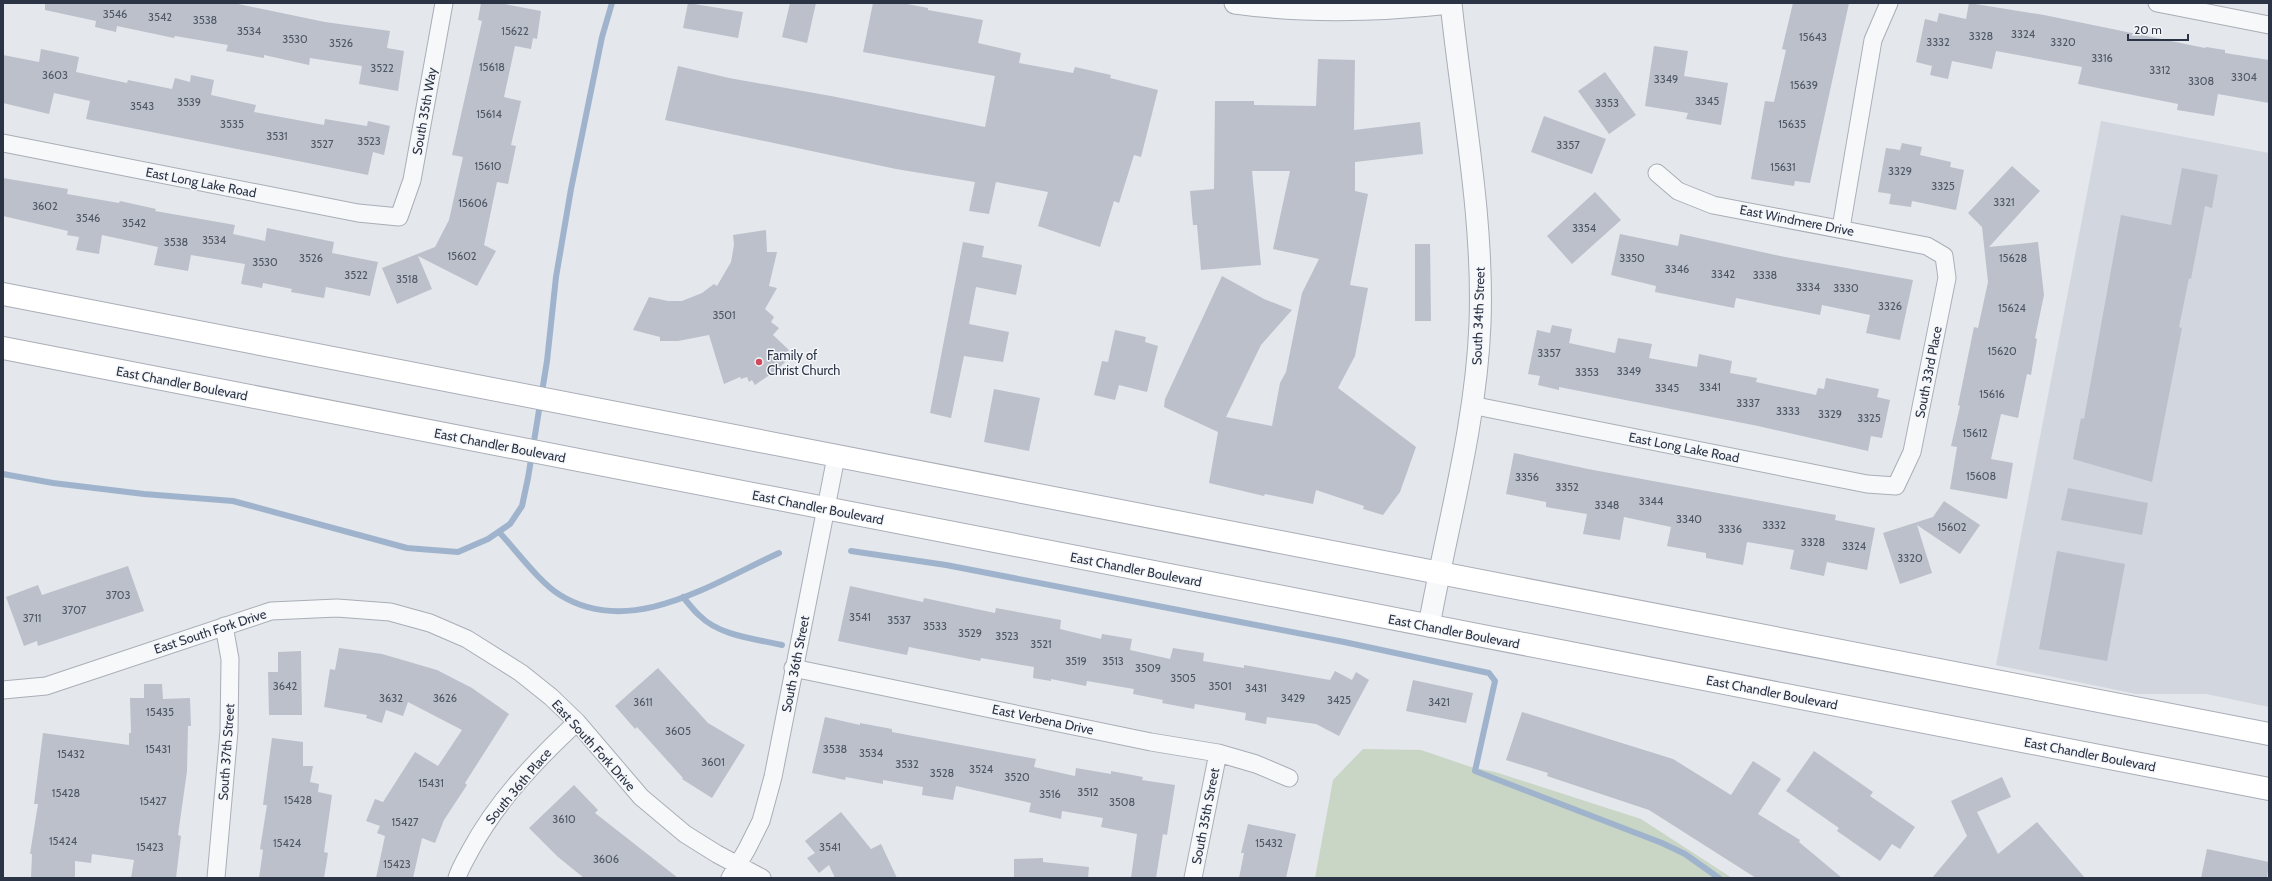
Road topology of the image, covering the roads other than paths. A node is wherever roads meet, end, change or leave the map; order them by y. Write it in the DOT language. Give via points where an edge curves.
graph roads {
  1 [pos="443,3"];
  2 [pos="1235,3"];
  3 [pos="1450,3"];
  4 [pos="1889,3"];
  5 [pos="2157,3"];
  6 [pos="2269,25"];
  7 [pos="3,143"];
  8 [pos="1656,173"];
  9 [pos="399,217"];
  10 [pos="1841,228"];
  11 [pos="1944,256"];
  12 [pos="3,294"];
  13 [pos="3,348"];
  14 [pos="1471,405"];
  15 [pos="836,457"];
  16 [pos="1896,486"];
  17 [pos="825,508"];
  18 [pos="1439,574"];
  19 [pos="224,626"];
  20 [pos="1429,626"];
  21 [pos="793,668"];
  22 [pos="3,690"];
  23 [pos="577,722"];
  24 [pos="2269,734"];
  25 [pos="1218,753"];
  26 [pos="1289,778"];
  27 [pos="2269,789"];
  28 [pos="734,871"];
  29 [pos="216,878"];
  30 [pos="457,878"];
  31 [pos="762,878"];
  32 [pos="1193,878"];
  1 -- 9 [label="street, South 35th Way" via="412,180"];
  2 -- 3 [label="street" via="1298,9 1351,10"];
  3 -- 14 [label="street, South 34th Street" via="1480,265 1478,356"];
  4 -- 10 [label="street" via="1873,40"];
  5 -- 6 [label="street"];
  7 -- 9 [label="street, East Long Lake Road" via="358,213"];
  8 -- 10 [label="street, East Windmere Drive" via="1678,191 1713,205"];
  10 -- 11 [label="street, East Windmere Drive" via="1927,246"];
  11 -- 16 [label="street, South 33rd Place" via="1946,278 1912,452"];
  12 -- 15 [label="main road"];
  13 -- 17 [label="main road, East Chandler Boulevard"];
  14 -- 16 [label="street, East Long Lake Road" via="1866,484"];
  14 -- 18 [label="street, South 34th Street" via="1464,454"];
  15 -- 17 [label="street, South 36th Street"];
  15 -- 18 [label="main road"];
  17 -- 20 [label="main road, East Chandler Boulevard"];
  17 -- 21 [label="street, South 36th Street"];
  18 -- 20 [label="street, South 34th Street"];
  18 -- 24 [label="main road"];
  19 -- 22 [label="street, East South Fork Drive" via="46,686"];
  19 -- 23 [label="street, East South Fork Drive" via="271,611 337,608 390,612 430,623 467,639 521,674 551,697"];
  19 -- 29 [label="street, South 37th Street" via="230,659 229,731"];
  20 -- 27 [label="main road, East Chandler Boulevard"];
  21 -- 25 [label="street, East Verbena Drive" via="1151,742"];
  21 -- 28 [label="street, South 36th Street" via="773,777 761,821"];
  23 -- 28 [label="street, East South Fork Drive" via="641,797"];
  23 -- 30 [label="street, South 36th Place" via="547,750 506,796 482,828"];
  25 -- 26 [label="street, East Verbena Drive" via="1256,764"];
  25 -- 32 [label="street, South 35th Street"];
  28 -- 31 [label="street, East South Fork Drive"];
}
